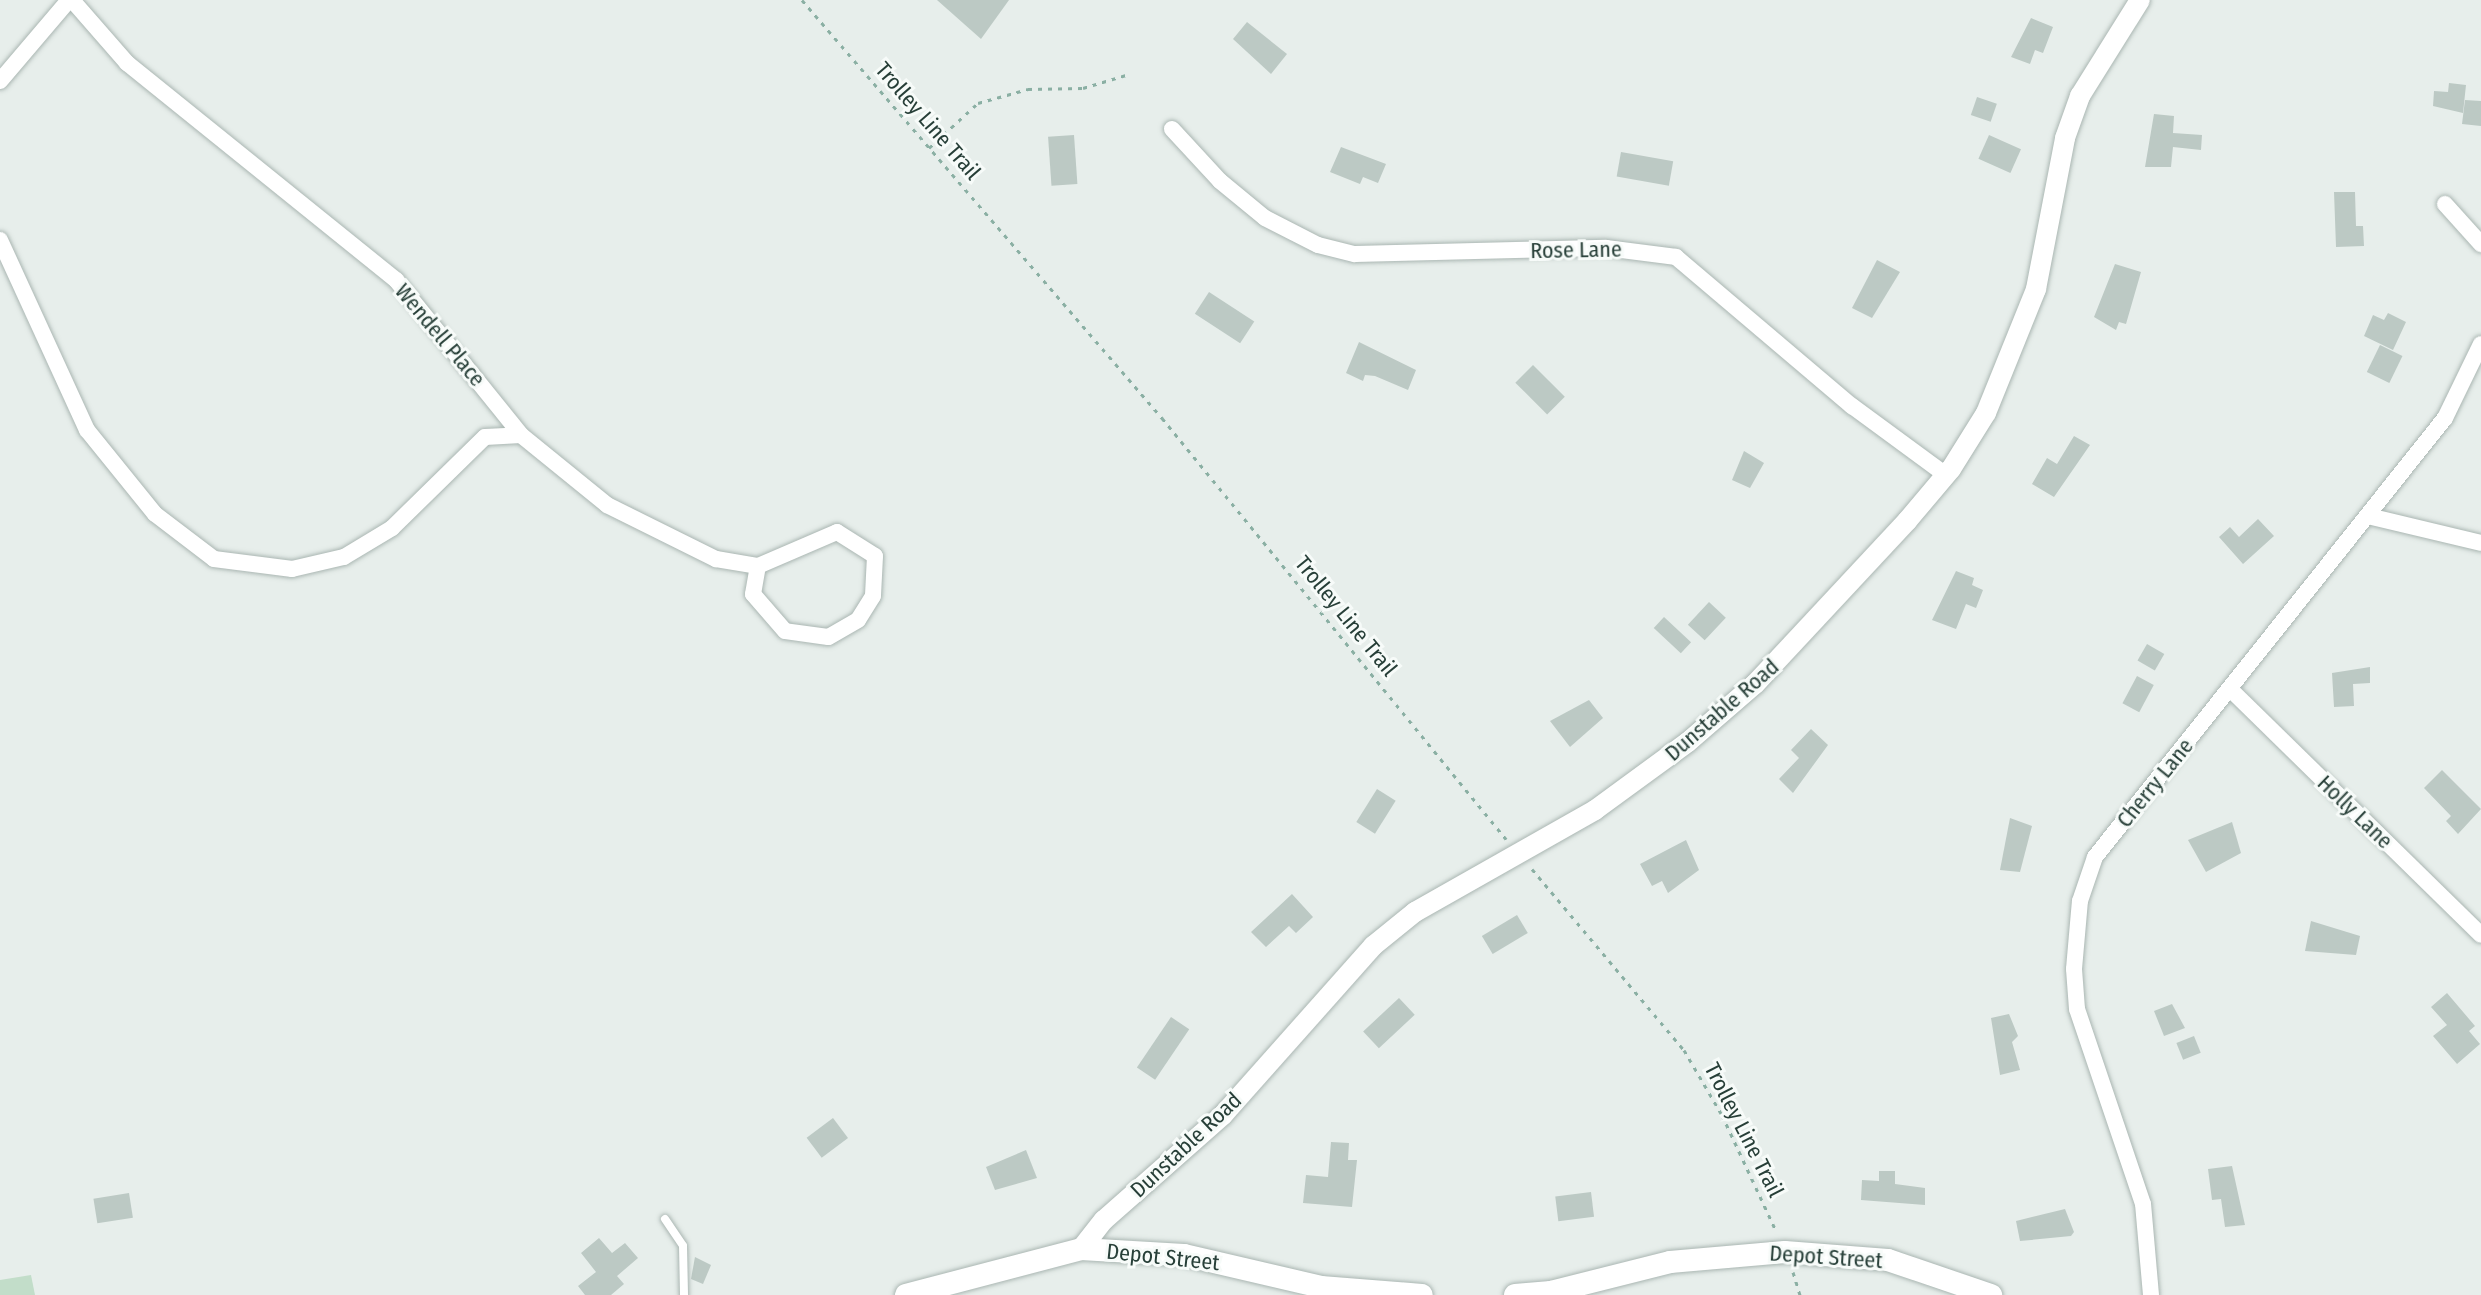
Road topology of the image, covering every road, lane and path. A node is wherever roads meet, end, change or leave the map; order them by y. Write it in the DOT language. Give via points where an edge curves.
graph roads {
  1 [pos="70,0"];
  2 [pos="802,0"];
  3 [pos="2140,0"];
  4 [pos="1126,75"];
  5 [pos="0,81"];
  6 [pos="1172,129"];
  7 [pos="929,148"];
  8 [pos="2445,204"];
  9 [pos="0,240"];
  10 [pos="2481,244"];
  11 [pos="2481,344"];
  12 [pos="521,435"];
  13 [pos="1946,475"];
  14 [pos="2368,516"];
  15 [pos="2481,543"];
  16 [pos="758,566"];
  17 [pos="2230,689"];
  18 [pos="1519,855"];
  19 [pos="2481,935"];
  20 [pos="665,1219"];
  21 [pos="1081,1249"];
  22 [pos="1785,1252"];
  23 [pos="684,1295"];
  24 [pos="906,1295"];
  25 [pos="1422,1295"];
  26 [pos="1515,1295"];
  27 [pos="1800,1295"];
  28 [pos="1991,1295"];
  29 [pos="2151,1295"];
  1 -- 5 [label="street"];
  1 -- 12 [label="street, Wendell Place" via="127,63 396,280"];
  2 -- 7 [label="path, Trolley Line Trail"];
  3 -- 13 [label="street, Dunstable Road" via="2080,96 2065,138 2036,289 1986,413"];
  4 -- 7 [label="path" via="1083,88 1028,89 978,103"];
  6 -- 13 [label="street, Rose Lane" via="1220,181 1265,218 1318,245 1355,254 1606,248 1676,257 1852,406"];
  7 -- 18 [label="path, Trolley Line Trail" via="1263,539"];
  8 -- 10 [label="street"];
  9 -- 12 [label="street" via="87,430 155,514 214,559 292,569 344,557 392,528 485,437"];
  11 -- 14 [label="street, Cherry Lane" via="2445,418"];
  12 -- 16 [label="street, Wendell Place" via="607,505 716,559"];
  13 -- 18 [label="street, Dunstable Road" via="1849,588 1755,684 1642,778"];
  14 -- 15 [label="street"];
  14 -- 17 [label="street, Cherry Lane"];
  16 -- 16 [label="street" via="837,532 875,556 873,596 858,620 828,637 785,631 753,594"];
  17 -- 19 [label="street, Holly Lane"];
  17 -- 29 [label="street, Cherry Lane" via="2095,857 2074,939 2077,1009 2143,1204"];
  18 -- 21 [label="street, Dunstable Road" via="1415,912 1373,946 1223,1115 1104,1220"];
  18 -- 22 [label="path, Trolley Line Trail" via="1684,1050 1722,1115"];
  20 -- 23 [label="lane" via="683,1246"];
  21 -- 24 [label="main road, Depot Street"];
  21 -- 25 [label="main road, Depot Street" via="1184,1255 1321,1287"];
  22 -- 26 [label="main road, Depot Street" via="1670,1262 1551,1292"];
  22 -- 27 [label="path, Trolley Line Trail"];
  22 -- 28 [label="main road, Depot Street" via="1888,1260"];
}
